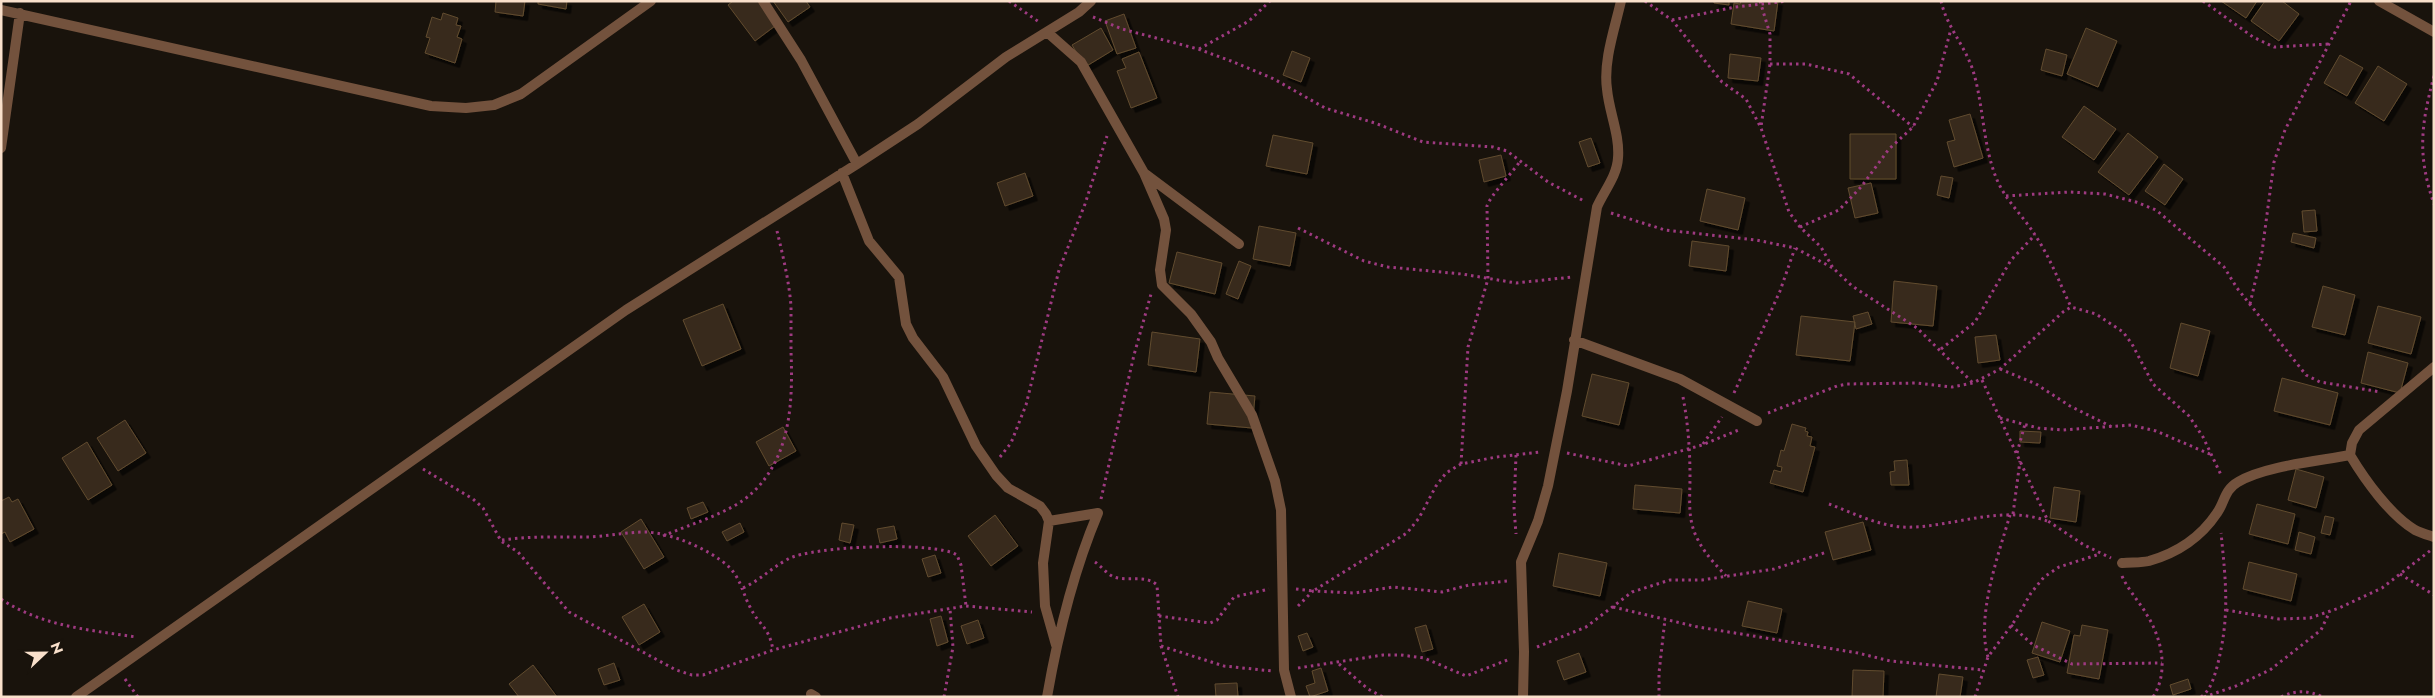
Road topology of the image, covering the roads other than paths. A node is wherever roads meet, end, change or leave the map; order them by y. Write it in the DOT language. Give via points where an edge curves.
graph roads {
  1 [pos="651,1"];
  2 [pos="763,1"];
  3 [pos="1091,1"];
  4 [pos="1621,1"];
  5 [pos="2379,1"];
  6 [pos="1,10"];
  7 [pos="20,13"];
  8 [pos="1047,32"];
  9 [pos="2434,32"];
  10 [pos="1,148"];
  11 [pos="858,164"];
  12 [pos="1144,173"];
  13 [pos="842,174"];
  14 [pos="1239,244"];
  15 [pos="1574,340"];
  16 [pos="2434,367"];
  17 [pos="1757,421"];
  18 [pos="2350,456"];
  19 [pos="1049,521"];
  20 [pos="2434,537"];
  21 [pos="2118,561"];
  22 [pos="1056,645"];
  23 [pos="76,697"];
  24 [pos="1047,697"];
  25 [pos="1291,697"];
  26 [pos="1522,697"];
  1 -- 7 [label="street" via="521,94 494,105 466,108 431,106"];
  2 -- 11 [label="street" via="802,60"];
  3 -- 8 [label="street" via="1080,12"];
  4 -- 15 [label="street" via="1606,87 1617,137 1618,158 1613,178 1604,189 1597,207"];
  5 -- 9 [label="street"];
  6 -- 7 [label="street"];
  7 -- 10 [label="street"];
  8 -- 11 [label="street" via="1006,57 918,124"];
  8 -- 12 [label="street" via="1082,62"];
  11 -- 13 [label="street"];
  12 -- 14 [label="street"];
  12 -- 25 [label="street" via="1166,230 1160,279 1164,289 1202,328 1252,415 1275,481 1282,510 1284,670"];
  13 -- 19 [label="street" via="869,241 899,277 902,312 909,331 943,377 965,427 1008,488 1040,506"];
  13 -- 23 [label="street" via="626,310"];
  15 -- 17 [label="street" via="1680,379"];
  15 -- 26 [label="street" via="1567,391 1541,512 1521,562"];
  16 -- 18 [label="street" via="2359,430"];
  18 -- 20 [label="street" via="2362,476 2393,510 2415,530"];
  18 -- 21 [label="street" via="2272,470 2239,481 2228,489 2218,512 2199,536 2148,561"];
  19 -- 22 [label="street" via="1043,563 1046,614"];
  19 -- 22 [label="street" via="1098,513 1081,553"];
  22 -- 24 [label="street"];
}
